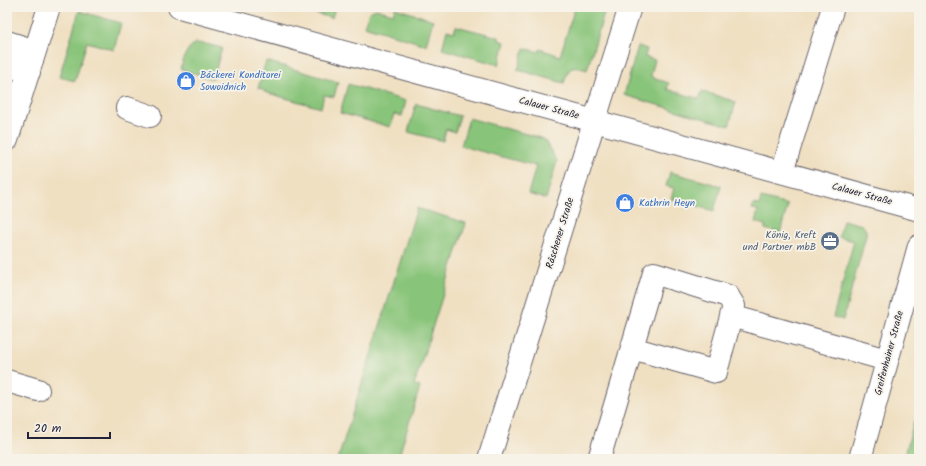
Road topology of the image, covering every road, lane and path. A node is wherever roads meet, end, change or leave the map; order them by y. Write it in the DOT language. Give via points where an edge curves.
graph roads {
  1 [pos="49,7"];
  2 [pos="179,7"];
  3 [pos="630,7"];
  4 [pos="833,7"];
  5 [pos="7,42"];
  6 [pos="35,51"];
  7 [pos="7,65"];
  8 [pos="28,72"];
  9 [pos="126,108"];
  10 [pos="150,116"];
  11 [pos="595,120"];
  12 [pos="7,140"];
  13 [pos="782,172"];
  14 [pos="919,210"];
  15 [pos="919,246"];
  16 [pos="731,316"];
  17 [pos="632,348"];
  18 [pos="887,360"];
  19 [pos="7,381"];
  20 [pos="38,390"];
  21 [pos="489,459"];
  22 [pos="599,459"];
  23 [pos="860,459"];
  1 -- 6 [label="street"];
  2 -- 11 [label="street, Calauer Straße"];
  3 -- 11 [label="street, Räschener Straße"];
  4 -- 13 [label="street"];
  5 -- 6 [label="street"];
  6 -- 8 [label="street"];
  7 -- 8 [label="street"];
  8 -- 12 [label="street"];
  9 -- 10 [label="street"];
  11 -- 13 [label="street, Calauer Straße"];
  11 -- 21 [label="street, Räschener Straße"];
  13 -- 14 [label="street, Calauer Straße"];
  15 -- 18 [label="street, Greifenhainer Straße"];
  16 -- 17 [label="street" via="716,372"];
  16 -- 17 [label="street" via="734,306 728,296 654,273"];
  16 -- 18 [label="street"];
  17 -- 22 [label="street"];
  18 -- 23 [label="street, Greifenhainer Straße"];
  19 -- 20 [label="street"];
}
